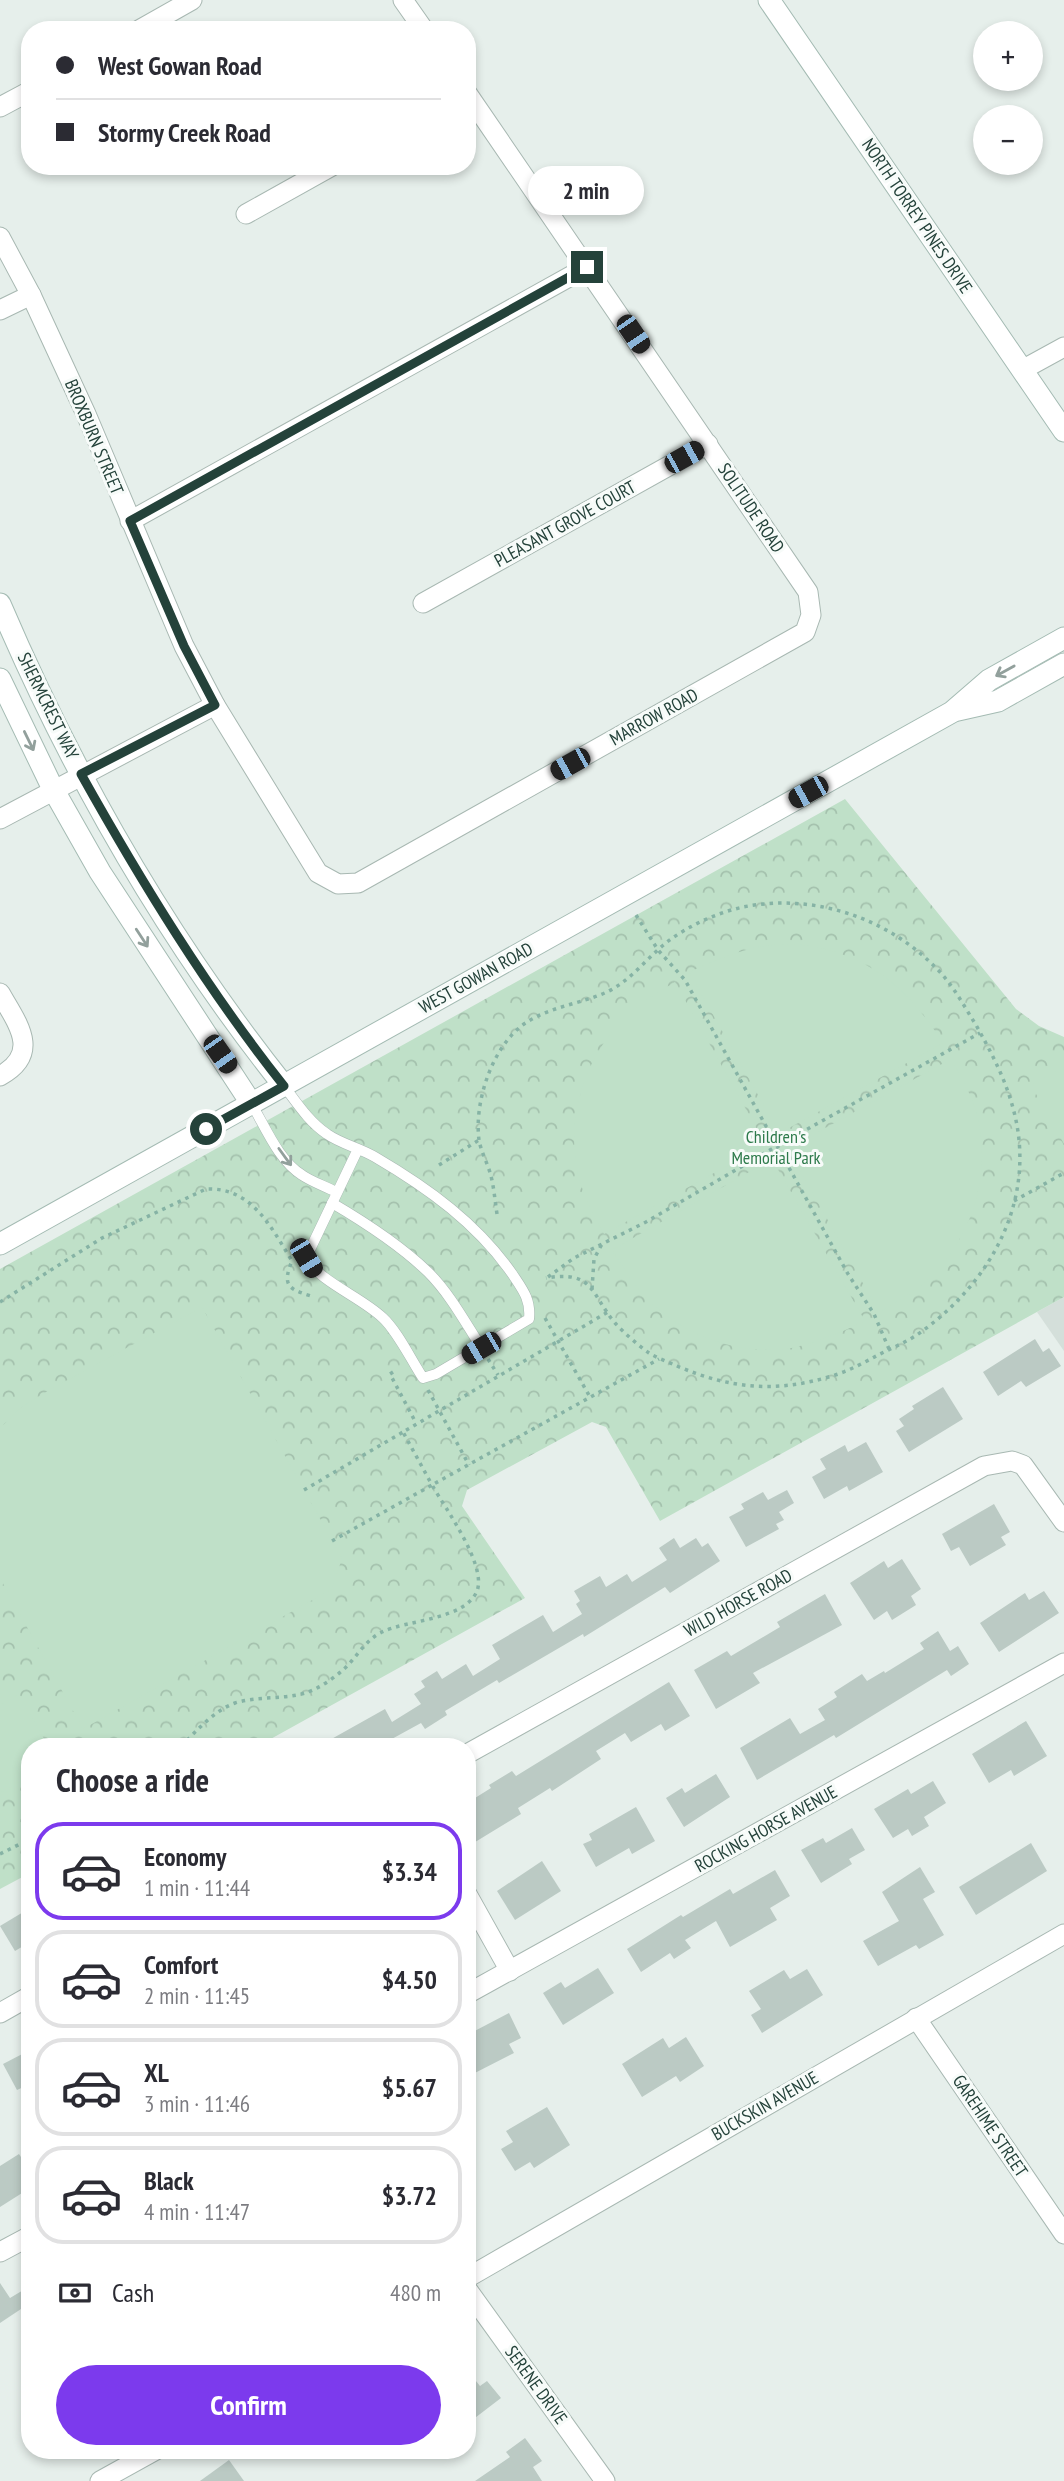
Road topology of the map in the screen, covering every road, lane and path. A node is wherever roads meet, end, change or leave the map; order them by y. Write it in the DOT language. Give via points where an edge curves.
graph roads {
  1 [pos="192,0"];
  2 [pos="403,0"];
  3 [pos="769,0"];
  4 [pos="155,21"];
  5 [pos="418,21"];
  6 [pos="21,96"];
  7 [pos="476,106"];
  8 [pos="0,107"];
  9 [pos="316,175"];
  10 [pos="246,215"];
  11 [pos="0,237"];
  12 [pos="587,267"];
  13 [pos="31,295"];
  14 [pos="0,310"];
  15 [pos="1064,347"];
  16 [pos="1022,370"];
  17 [pos="1064,431"];
  18 [pos="708,444"];
  19 [pos="130,521"];
  20 [pos="422,603"];
  21 [pos="0,604"];
  22 [pos="811,615"];
  23 [pos="1064,638"];
  24 [pos="1064,664"];
  25 [pos="0,679"];
  26 [pos="215,705"];
  27 [pos="952,712"];
  28 [pos="81,774"];
  29 [pos="53,789"];
  30 [pos="0,819"];
  31 [pos="338,884"];
  32 [pos="636,915"];
  33 [pos="658,950"];
  34 [pos="0,993"];
  35 [pos="980,1033"];
  36 [pos="0,1076"];
  37 [pos="284,1086"];
  38 [pos="251,1103"];
  39 [pos="479,1140"];
  40 [pos="777,1146"];
  41 [pos="358,1149"];
  42 [pos="439,1165"];
  43 [pos="1064,1173"];
  44 [pos="337,1192"];
  45 [pos="1014,1201"];
  46 [pos="332,1203"];
  47 [pos="497,1214"];
  48 [pos="603,1242"];
  49 [pos="0,1244"];
  50 [pos="592,1289"];
  51 [pos="311,1296"];
  52 [pos="0,1302"];
  53 [pos="608,1312"];
  54 [pos="545,1318"];
  55 [pos="558,1342"];
  56 [pos="481,1348"];
  57 [pos="889,1349"];
  58 [pos="660,1358"];
  59 [pos="393,1372"];
  60 [pos="498,1375"];
  61 [pos="423,1378"];
  62 [pos="590,1397"];
  63 [pos="438,1410"];
  64 [pos="416,1423"];
  65 [pos="403,1432"];
  66 [pos="468,1465"];
  67 [pos="432,1485"];
  68 [pos="304,1490"];
  69 [pos="1064,1522"];
  70 [pos="332,1541"];
  71 [pos="1064,1663"];
  72 [pos="190,1738"];
  73 [pos="476,1749"];
  74 [pos="21,1844"];
  75 [pos="0,1854"];
  76 [pos="476,1910"];
  77 [pos="1064,1934"];
  78 [pos="510,1971"];
  79 [pos="476,1989"];
  80 [pos="21,2001"];
  81 [pos="0,2013"];
  82 [pos="916,2018"];
  83 [pos="1064,2234"];
  84 [pos="21,2241"];
  85 [pos="0,2252"];
  86 [pos="476,2273"];
  87 [pos="476,2301"];
  88 [pos="140,2459"];
  89 [pos="100,2481"];
  90 [pos="606,2481"];
  1 -- 4 [label="street"];
  2 -- 5 [label="street"];
  3 -- 16 [label="street, NORTH TORREY PINES DRIVE"];
  6 -- 8 [label="street"];
  7 -- 12 [label="street, SOLITUDE ROAD"];
  9 -- 10 [label="street"];
  11 -- 13 [label="street, BROXBURN STREET"];
  12 -- 18 [label="street, SOLITUDE ROAD"];
  12 -- 19 [label="street"];
  13 -- 14 [label="street"];
  13 -- 19 [label="street, BROXBURN STREET"];
  15 -- 16 [label="street"];
  16 -- 17 [label="street, NORTH TORREY PINES DRIVE"];
  18 -- 20 [label="street, PLEASANT GROVE COURT"];
  18 -- 22 [label="street, SOLITUDE ROAD" via="808,592"];
  19 -- 26 [label="street, BROXBURN STREET"];
  21 -- 28 [label="street, SHERMCREST WAY"];
  22 -- 31 [label="street, MARROW ROAD" via="805,632 358,883"];
  23 -- 27 [label="street, WEST GOWAN ROAD, one-way" via="989,680"];
  24 -- 27 [label="street, WEST GOWAN ROAD" via="998,701"];
  25 -- 29 [label="street, SHERMCREST WAY, one-way"];
  26 -- 28 [label="street"];
  26 -- 31 [label="street, BROXBURN STREET" via="318,873"];
  27 -- 37 [label="street, WEST GOWAN ROAD"];
  28 -- 29 [label="street"];
  28 -- 37 [label="street, SHERMCREST WAY" via="127,858"];
  29 -- 30 [label="street"];
  29 -- 38 [label="street, SHERMCREST WAY, one-way" via="118,901"];
  32 -- 33 [label="path"];
  33 -- 35 [label="path" via="692,927 740,908 796,903 824,906 898,935 939,970"];
  33 -- 39 [label="path" via="631,977 524,1024 504,1043 484,1090"];
  33 -- 40 [label="path" via="685,980"];
  34 -- 36 [label="street" via="23,1033 23,1052 11,1070"];
  35 -- 40 [label="path"];
  35 -- 45 [label="path" via="1014,1110 1019,1174"];
  37 -- 38 [label="street, WEST GOWAN ROAD"];
  37 -- 41 [label="lane" via="312,1122"];
  38 -- 44 [label="lane, one-way" via="292,1167"];
  38 -- 49 [label="street, WEST GOWAN ROAD"];
  39 -- 42 [label="path"];
  39 -- 47 [label="path"];
  40 -- 48 [label="path"];
  40 -- 57 [label="path" via="874,1314"];
  41 -- 44 [label="lane"];
  41 -- 56 [label="lane" via="421,1185 467,1220 527,1296 529,1319"];
  43 -- 45 [label="path"];
  44 -- 46 [label="lane"];
  45 -- 57 [label="path" via="1004,1235 971,1288 918,1335"];
  46 -- 56 [label="lane" via="394,1243 429,1273"];
  46 -- 61 [label="lane" via="306,1258 313,1270 385,1320"];
  48 -- 50 [label="path" via="594,1259"];
  48 -- 50 [label="path" via="546,1278 567,1274"];
  50 -- 53 [label="path"];
  51 -- 52 [label="path" via="293,1291 287,1283 292,1261 259,1211 236,1194 206,1189 102,1238"];
  53 -- 55 [label="path"];
  53 -- 58 [label="path" via="616,1324"];
  54 -- 55 [label="path"];
  55 -- 60 [label="path"];
  55 -- 62 [label="path"];
  56 -- 60 [label="path"];
  56 -- 61 [label="lane"];
  57 -- 58 [label="path" via="836,1375 776,1387 737,1386"];
  58 -- 62 [label="path"];
  59 -- 64 [label="path" via="390,1374"];
  60 -- 63 [label="path"];
  61 -- 63 [label="path"];
  62 -- 66 [label="path"];
  63 -- 64 [label="path"];
  63 -- 66 [label="path"];
  64 -- 65 [label="path"];
  65 -- 67 [label="path"];
  65 -- 68 [label="path"];
  66 -- 67 [label="path"];
  67 -- 70 [label="path"];
  67 -- 72 [label="path" via="474,1561 476,1591 466,1603 381,1633 344,1670 311,1691 234,1703"];
  69 -- 73 [label="street, WILD HORSE ROAD" via="1023,1465 1012,1461 985,1465"];
  71 -- 78 [label="street, ROCKING HORSE AVENUE"];
  74 -- 75 [label="path"];
  76 -- 78 [label="street"];
  77 -- 82 [label="street, BUCKSKIN AVENUE"];
  78 -- 79 [label="street, ROCKING HORSE AVENUE"];
  80 -- 81 [label="street"];
  82 -- 83 [label="street, GAREHIME STREET"];
  82 -- 86 [label="street, BUCKSKIN AVENUE"];
  84 -- 85 [label="street"];
  87 -- 90 [label="street, SERENE DRIVE"];
  88 -- 89 [label="street"];
}
